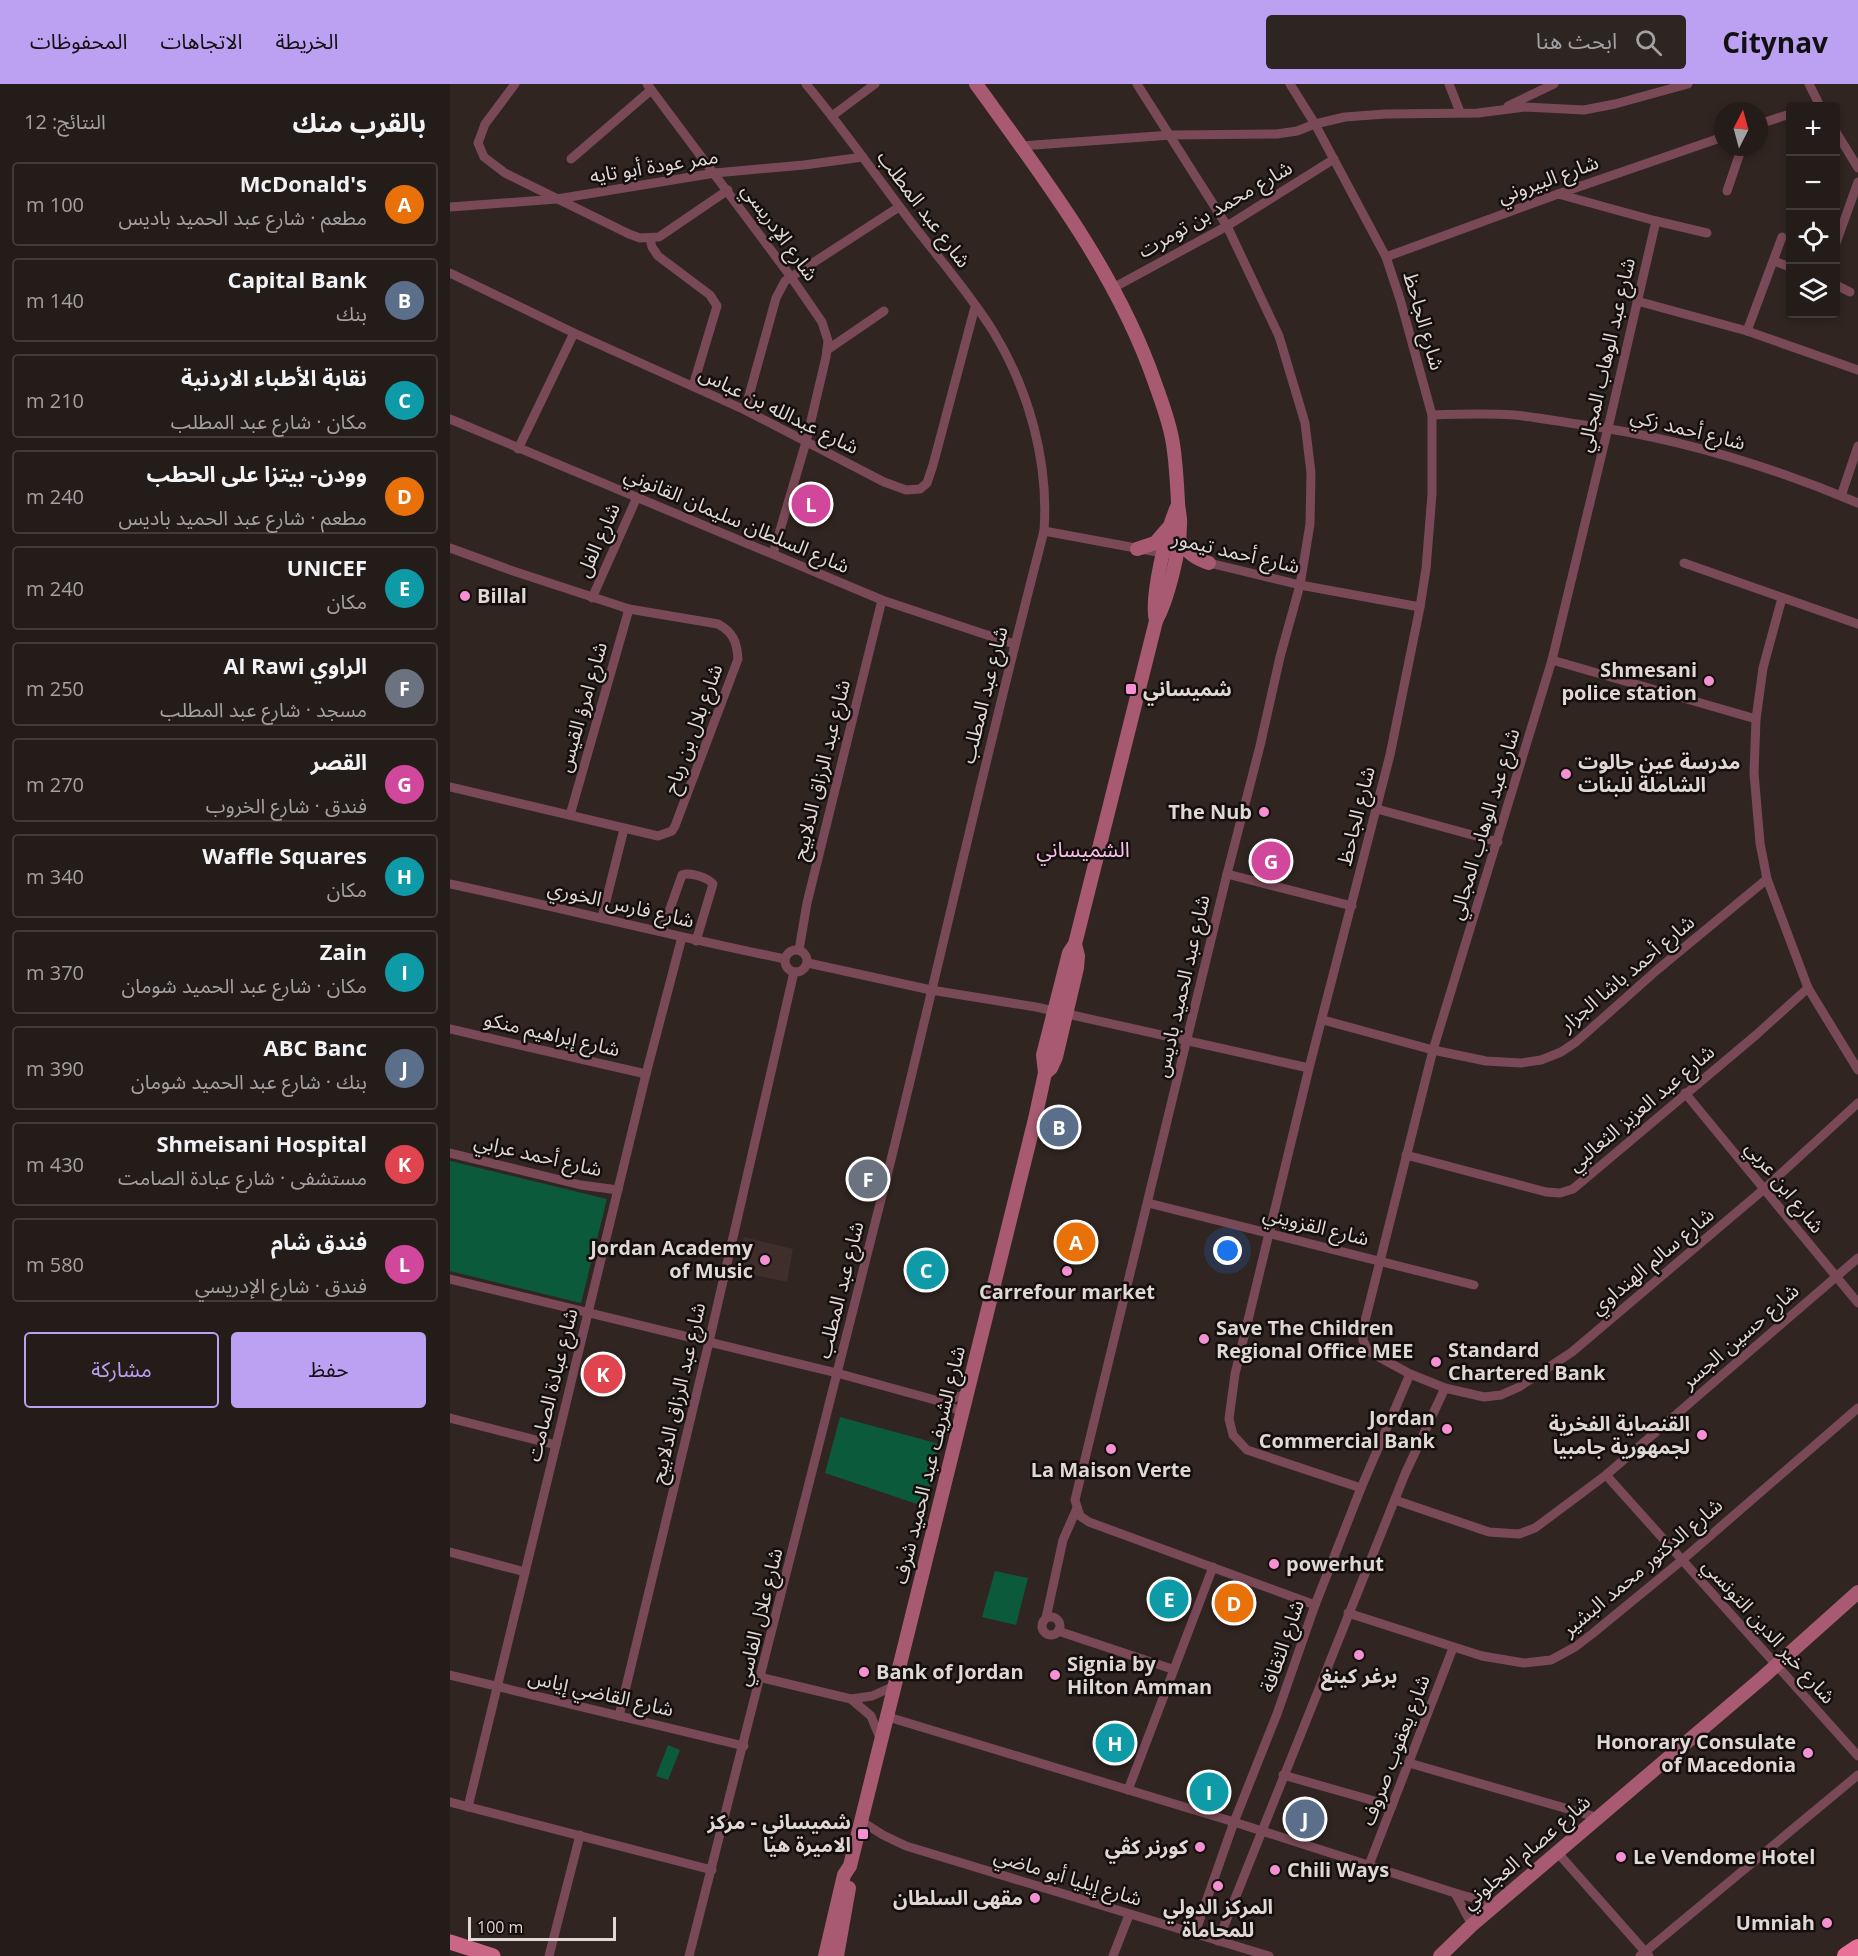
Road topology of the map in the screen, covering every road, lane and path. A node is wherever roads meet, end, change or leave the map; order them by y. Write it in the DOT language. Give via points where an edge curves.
graph roads {
  1 [pos="515,84"];
  2 [pos="806,84"];
  3 [pos="875,84"];
  4 [pos="976,84"];
  5 [pos="1137,84"];
  6 [pos="1291,84"];
  7 [pos="1449,84"];
  8 [pos="1554,84"];
  9 [pos="1688,84"];
  10 [pos="1809,84"];
  11 [pos="649,87"];
  12 [pos="1816,102"];
  13 [pos="1498,110"];
  14 [pos="1460,112"];
  15 [pos="832,116"];
  16 [pos="1786,116"];
  17 [pos="1768,121"];
  18 [pos="1315,124"];
  19 [pos="1171,135"];
  20 [pos="1840,139"];
  21 [pos="1714,140"];
  22 [pos="1021,146"];
  23 [pos="1739,156"];
  24 [pos="863,158"];
  25 [pos="571,159"];
  26 [pos="1334,159"];
  27 [pos="1858,168"];
  28 [pos="716,173"];
  29 [pos="1858,182"];
  30 [pos="728,190"];
  31 [pos="1727,191"];
  32 [pos="1558,194"];
  33 [pos="557,199"];
  34 [pos="450,207"];
  35 [pos="899,207"];
  36 [pos="1656,221"];
  37 [pos="1227,226"];
  38 [pos="1840,232"];
  39 [pos="1707,233"];
  40 [pos="1782,237"];
  41 [pos="650,238"];
  42 [pos="1386,257"];
  43 [pos="1774,261"];
  44 [pos="1786,265"];
  45 [pos="450,273"];
  46 [pos="791,277"];
  47 [pos="1840,287"];
  48 [pos="1113,288"];
  49 [pos="1850,292"];
  50 [pos="1637,301"];
  51 [pos="975,307"];
  52 [pos="884,311"];
  53 [pos="1747,331"];
  54 [pos="574,333"];
  55 [pos="827,350"];
  56 [pos="1858,370"];
  57 [pos="693,386"];
  58 [pos="745,410"];
  59 [pos="1432,415"];
  60 [pos="450,419"];
  61 [pos="1608,428"];
  62 [pos="806,442"];
  63 [pos="1858,447"];
  64 [pos="518,449"];
  65 [pos="1841,496"];
  66 [pos="636,497"];
  67 [pos="1858,503"];
  68 [pos="1178,505"];
  69 [pos="1170,527"];
  70 [pos="1044,531"];
  71 [pos="1179,539"];
  72 [pos="450,548"];
  73 [pos="1137,549"];
  74 [pos="773,554"];
  75 [pos="1170,555"];
  76 [pos="1209,563"];
  77 [pos="1684,563"];
  78 [pos="1300,585"];
  79 [pos="592,598"];
  80 [pos="1782,598"];
  81 [pos="882,600"];
  82 [pos="1420,607"];
  83 [pos="629,609"];
  84 [pos="1858,624"];
  85 [pos="1014,644"];
  86 [pos="1552,660"];
  87 [pos="1756,719"];
  88 [pos="450,787"];
  89 [pos="1377,809"];
  90 [pos="570,815"];
  91 [pos="624,829"];
  92 [pos="1498,842"];
  93 [pos="1227,874"];
  94 [pos="1767,879"];
  95 [pos="450,884"];
  96 [pos="1352,906"];
  97 [pos="602,917"];
  98 [pos="662,931"];
  99 [pos="682,937"];
  100 [pos="696,940"];
  101 [pos="800,950"];
  102 [pos="785,959"];
  103 [pos="807,963"];
  104 [pos="794,972"];
  105 [pos="1808,988"];
  106 [pos="931,990"];
  107 [pos="1060,1012"];
  108 [pos="1323,1020"];
  109 [pos="450,1029"];
  110 [pos="1187,1041"];
  111 [pos="1433,1050"];
  112 [pos="1309,1068"];
  113 [pos="1858,1070"];
  114 [pos="646,1074"];
  115 [pos="1685,1093"];
  116 [pos="1858,1103"];
  117 [pos="450,1153"];
  118 [pos="1406,1155"];
  119 [pos="618,1190"];
  120 [pos="1763,1190"];
  121 [pos="1148,1203"];
  122 [pos="1269,1232"];
  123 [pos="1858,1258"];
  124 [pos="1380,1261"];
  125 [pos="1835,1277"];
  126 [pos="450,1279"];
  127 [pos="1474,1285"];
  128 [pos="1858,1303"];
  129 [pos="588,1313"];
  130 [pos="710,1342"];
  131 [pos="837,1373"];
  132 [pos="1410,1374"];
  133 [pos="1444,1388"];
  134 [pos="967,1394"];
  135 [pos="935,1400"];
  136 [pos="1858,1408"];
  137 [pos="962,1412"];
  138 [pos="450,1418"];
  139 [pos="556,1444"];
  140 [pos="1606,1475"];
  141 [pos="1361,1488"];
  142 [pos="1395,1500"];
  143 [pos="1077,1508"];
  144 [pos="450,1552"];
  145 [pos="1681,1561"];
  146 [pos="1213,1568"];
  147 [pos="525,1572"];
  148 [pos="1858,1592"];
  149 [pos="1315,1605"];
  150 [pos="1348,1613"];
  151 [pos="1046,1618"];
  152 [pos="1059,1631"];
  153 [pos="1454,1648"];
  154 [pos="1775,1665"];
  155 [pos="1172,1669"];
  156 [pos="450,1675"];
  157 [pos="762,1678"];
  158 [pos="498,1687"];
  159 [pos="892,1687"];
  160 [pos="851,1699"];
  161 [pos="619,1716"];
  162 [pos="885,1716"];
  163 [pos="880,1738"];
  164 [pos="744,1746"];
  165 [pos="1858,1756"];
  166 [pos="1409,1763"];
  167 [pos="1858,1774"];
  168 [pos="1283,1775"];
  169 [pos="1128,1790"];
  170 [pos="450,1802"];
  171 [pos="1392,1806"];
  172 [pos="468,1807"];
  173 [pos="1596,1817"];
  174 [pos="861,1821"];
  175 [pos="1234,1822"];
  176 [pos="1261,1831"];
  177 [pos="580,1835"];
  178 [pos="1557,1852"];
  179 [pos="1370,1865"];
  180 [pos="850,1866"];
  181 [pos="712,1870"];
  182 [pos="1455,1893"];
  183 [pos="1497,1905"];
  184 [pos="1128,1915"];
  185 [pos="1472,1925"];
  186 [pos="1195,1934"];
  187 [pos="1218,1941"];
  188 [pos="450,1942"];
  189 [pos="1858,1950"];
  190 [pos="450,1951"];
  191 [pos="1645,1954"];
  192 [pos="465,1956"];
  193 [pos="492,1956"];
  194 [pos="549,1956"];
  195 [pos="689,1956"];
  196 [pos="825,1956"];
  197 [pos="837,1956"];
  198 [pos="1113,1956"];
  199 [pos="1269,1956"];
  200 [pos="1440,1956"];
  201 [pos="1846,1956"];
  202 [pos="1853,1956"];
  1 -- 33 [label="street" via="485,124 478,143 480,151 505,173"];
  2 -- 15 [label="street, شارع عبد المطلب"];
  3 -- 15 [label="street"];
  4 -- 22 [label="street, شارع الشريف عبد الحميد شرف"];
  5 -- 19 [label="street, شارع عبد الحميد باديس"];
  6 -- 18 [label="street, شارع الجاحظ"];
  7 -- 14 [label="street"];
  8 -- 13 [label="street"];
  9 -- 13 [label="street" via="1600,108"];
  10 -- 12 [label="street"];
  11 -- 25 [label="street"];
  11 -- 28 [label="street, شارع الإدريسي"];
  13 -- 14 [label="street"];
  14 -- 18 [label="street" via="1360,115"];
  15 -- 24 [label="street, شارع عبد المطلب"];
  16 -- 17 [label="street"];
  18 -- 19 [label="street" via="1277,134"];
  18 -- 26 [label="street, شارع الجاحظ"];
  19 -- 22 [label="street"];
  19 -- 37 [label="street, شارع عبد الحميد باديس"];
  20 -- 27 [label="street"];
  21 -- 32 [label="street, شارع البيروني"];
  22 -- 48 [label="street, شارع الشريف عبد الحميد شرف"];
  23 -- 31 [label="street"];
  24 -- 28 [label="street, ممر عودة أبو تايه"];
  24 -- 35 [label="street, شارع عبد المطلب"];
  26 -- 37 [label="street, شارع محمد بن تومرت"];
  26 -- 42 [label="street, شارع الجاحظ"];
  28 -- 30 [label="street, شارع الإدريسي"];
  28 -- 33 [label="street, ممر عودة أبو تايه"];
  29 -- 38 [label="street"];
  30 -- 41 [label="street" via="659,237"];
  30 -- 46 [label="street, شارع الإدريسي"];
  32 -- 36 [label="street"];
  32 -- 42 [label="street, شارع البيروني"];
  33 -- 34 [label="street, ممر عودة أبو تايه"];
  33 -- 41 [label="street" via="629,234"];
  35 -- 46 [label="street"];
  35 -- 51 [label="street, شارع عبد المطلب"];
  36 -- 39 [label="street"];
  36 -- 50 [label="street, شارع عبد الوهاب المجالي"];
  37 -- 48 [label="street, شارع محمد بن تومرت"];
  37 -- 78 [label="street, شارع عبد الحميد باديس" via="1279,336 1305,423 1311,501"];
  40 -- 43 [label="street"];
  41 -- 57 [label="street" via="658,256 710,295 717,306"];
  42 -- 59 [label="street, شارع الجاحظ"];
  43 -- 44 [label="street"];
  43 -- 53 [label="street"];
  45 -- 54 [label="street, شارع عبدالله بن عباس"];
  46 -- 55 [label="street, شارع الإدريسي" via="822,322"];
  46 -- 58 [label="street" via="776,298"];
  47 -- 49 [label="street"];
  48 -- 68 [label="street, شارع الشريف عبد الحميد شرف" via="1147,358 1166,415 1173,443"];
  50 -- 53 [label="street"];
  50 -- 61 [label="street, شارع عبد الوهاب المجالي"];
  51 -- 62 [label="street, شارع عبدالله بن عباس" via="933,465 927,483 920,489 906,490 884,482"];
  51 -- 70 [label="street, شارع عبد المطلب" via="1001,346 1026,403 1040,459"];
  52 -- 55 [label="street"];
  53 -- 56 [label="street"];
  54 -- 57 [label="street, شارع عبدالله بن عباس"];
  54 -- 64 [label="street"];
  55 -- 62 [label="street, شارع الإدريسي"];
  57 -- 58 [label="street, شارع عبدالله بن عباس"];
  58 -- 62 [label="street, شارع عبدالله بن عباس"];
  59 -- 61 [label="street, شارع أحمد زكي" via="1513,415"];
  59 -- 82 [label="street, شارع الجاحظ" via="1432,494"];
  60 -- 64 [label="street, شارع السلطان سليمان القانوني"];
  61 -- 65 [label="street, شارع أحمد زكي" via="1723,454"];
  61 -- 86 [label="street, شارع عبد الوهاب المجالي"];
  62 -- 74 [label="street, شارع الإدريسي"];
  63 -- 65 [label="street"];
  64 -- 66 [label="street, شارع السلطان سليمان القانوني"];
  65 -- 67 [label="street, شارع أحمد زكي"];
  66 -- 74 [label="street, شارع السلطان سليمان القانوني"];
  66 -- 79 [label="street, شارع الفل"];
  68 -- 69 [label="street, شارع الشريف عبد الحميد شرف"];
  68 -- 71 [label="street, شارع الشريف عبد الحميد شرف"];
  69 -- 73 [label="street" via="1155,543"];
  69 -- 75 [label="street, شارع الشريف عبد الحميد شرف"];
  70 -- 73 [label="street, شارع أحمد تيمور"];
  70 -- 85 [label="street, شارع عبد المطلب"];
  71 -- 75 [label="street, شارع الشريف عبد الحميد شرف"];
  71 -- 76 [label="street" via="1195,558"];
  72 -- 79 [label="street, شارع بلال بن رباح"];
  73 -- 75 [label="street, شارع أحمد تيمور"];
  74 -- 81 [label="street, شارع السلطان سليمان القانوني"];
  75 -- 76 [label="street, شارع أحمد تيمور"];
  75 -- 107 [label="street, شارع الشريف عبد الحميد شرف" via="1154,603 1156,621 1075,944 1078,963"];
  76 -- 78 [label="street, شارع أحمد تيمور"];
  77 -- 80 [label="street"];
  78 -- 82 [label="street, شارع أحمد تيمور"];
  78 -- 93 [label="street, شارع عبد الحميد باديس"];
  79 -- 83 [label="street, شارع بلال بن رباح"];
  80 -- 84 [label="street"];
  80 -- 87 [label="street" via="1763,668"];
  81 -- 85 [label="street, شارع السلطان سليمان القانوني"];
  81 -- 101 [label="street, شارع عبد الرزاق الدلابيح" via="807,903"];
  82 -- 89 [label="street, شارع الجاحظ"];
  83 -- 90 [label="street, شارع امرؤ القيس"];
  83 -- 91 [label="street, شارع بلال بن رباح" via="718,624 735,639 738,659 672,831 658,836"];
  85 -- 106 [label="street, شارع عبد المطلب"];
  86 -- 87 [label="street"];
  86 -- 92 [label="street, شارع عبد الوهاب المجالي"];
  87 -- 94 [label="street" via="1756,815"];
  88 -- 90 [label="street, شارع بلال بن رباح"];
  89 -- 92 [label="street"];
  89 -- 96 [label="street, شارع الجاحظ"];
  90 -- 91 [label="street, شارع بلال بن رباح"];
  91 -- 97 [label="street"];
  92 -- 111 [label="street, شارع عبد الوهاب المجالي"];
  93 -- 96 [label="street"];
  93 -- 110 [label="street, شارع عبد الحميد باديس"];
  94 -- 105 [label="street"];
  94 -- 111 [label="street, شارع أحمد باشا الجزار" via="1561,1052 1521,1064"];
  95 -- 97 [label="street, شارع فارس الخوري"];
  96 -- 108 [label="street, شارع الجاحظ"];
  97 -- 98 [label="street, شارع فارس الخوري"];
  98 -- 99 [label="street, شارع فارس الخوري"];
  98 -- 100 [label="street" via="681,875 688,874 713,884"];
  99 -- 100 [label="street, شارع فارس الخوري"];
  99 -- 114 [label="street, شارع عبادة الصامت"];
  100 -- 102 [label="street, شارع فارس الخوري"];
  101 -- 102 [label="street" via="789,952"];
  101 -- 103 [label="street"];
  102 -- 104 [label="street" via="786,967"];
  103 -- 104 [label="street" via="804,969"];
  103 -- 106 [label="street"];
  104 -- 130 [label="street, شارع عبد الرزاق الدلابيح"];
  105 -- 113 [label="street"];
  105 -- 115 [label="street, شارع عبد العزيز الثعالبي"];
  106 -- 107 [label="street"];
  106 -- 131 [label="street, شارع عبد المطلب"];
  107 -- 110 [label="street"];
  107 -- 134 [label="street, شارع الشريف عبد الحميد شرف" via="1054,1063 1045,1073"];
  108 -- 111 [label="street, شارع أحمد باشا الجزار"];
  108 -- 112 [label="street, شارع الجاحظ"];
  109 -- 114 [label="street, شارع إبراهيم منكو"];
  110 -- 112 [label="street"];
  110 -- 121 [label="street, شارع عبد الحميد باديس"];
  111 -- 118 [label="street, شارع عبد الوهاب المجالي"];
  112 -- 122 [label="street, شارع الجاحظ"];
  114 -- 119 [label="street, شارع عبادة الصامت"];
  115 -- 118 [label="street, شارع عبد العزيز الثعالبي" via="1573,1189 1560,1193"];
  115 -- 120 [label="street, شارع ابن عربي"];
  116 -- 120 [label="street, شارع سالم الهنداوي"];
  117 -- 119 [label="street, شارع أحمد عرابي" via="581,1185"];
  118 -- 124 [label="street, شارع عبد الوهاب المجالي"];
  119 -- 129 [label="street, شارع عبادة الصامت"];
  120 -- 125 [label="street, شارع ابن عربي"];
  120 -- 133 [label="street, شارع سالم الهنداوي" via="1572,1352 1519,1387 1484,1397"];
  121 -- 122 [label="street, شارع القزويني"];
  121 -- 143 [label="street, شارع عبد الحميد باديس" via="1076,1489"];
  122 -- 124 [label="street, شارع القزويني"];
  122 -- 141 [label="street, شارع الجاحظ" via="1234,1374 1229,1415 1233,1435 1246,1450"];
  123 -- 125 [label="street, شارع حسين الجسر"];
  124 -- 127 [label="street, شارع القزويني"];
  124 -- 132 [label="street, شارع عبد الوهاب المجالي" via="1363,1340 1368,1351"];
  125 -- 128 [label="street, شارع ابن عربي"];
  125 -- 140 [label="street, شارع حسين الجسر"];
  126 -- 129 [label="street"];
  129 -- 130 [label="street"];
  129 -- 139 [label="street, شارع عبادة الصامت"];
  130 -- 131 [label="street"];
  130 -- 161 [label="street, شارع عبد الرزاق الدلابيح"];
  131 -- 135 [label="street"];
  131 -- 157 [label="street, شارع علال الفاسي"];
  132 -- 133 [label="street, شارع عبد الوهاب المجالي"];
  132 -- 141 [label="street, شارع الثقافة"];
  133 -- 142 [label="street"];
  134 -- 135 [label="street"];
  134 -- 137 [label="street, شارع الشريف عبد الحميد شرف"];
  135 -- 137 [label="street"];
  136 -- 145 [label="street, شارع الدكتور محمد البشير"];
  137 -- 159 [label="street, شارع الشريف عبد الحميد شرف"];
  138 -- 139 [label="street"];
  139 -- 147 [label="street, شارع عبادة الصامت"];
  140 -- 142 [label="street, شارع حسين الجسر" via="1548,1520 1519,1534 1489,1532"];
  140 -- 145 [label="street, شارع خير الدين التونسي"];
  141 -- 149 [label="street, شارع الثقافة"];
  142 -- 150 [label="street"];
  143 -- 146 [label="street" via="1089,1522"];
  143 -- 151 [label="street" via="1063,1540"];
  144 -- 147 [label="street"];
  145 -- 153 [label="street, شارع الدكتور محمد البشير" via="1592,1634 1551,1660 1524,1664"];
  145 -- 154 [label="street, شارع خير الدين التونسي"];
  146 -- 149 [label="street"];
  146 -- 155 [label="street"];
  147 -- 158 [label="street, شارع عبادة الصامت"];
  148 -- 154 [label="street, شارع عصام العجلوني"];
  149 -- 175 [label="street, شارع الثقافة"];
  150 -- 153 [label="street, شارع الدكتور محمد البشير"];
  150 -- 168 [label="street"];
  151 -- 152 [label="street" via="1058,1621"];
  151 -- 152 [label="street" via="1042,1623 1044,1633"];
  152 -- 155 [label="street"];
  153 -- 166 [label="street, شارع يعقوب صروف"];
  154 -- 165 [label="street, شارع خير الدين التونسي"];
  154 -- 173 [label="street, شارع عصام العجلوني"];
  155 -- 169 [label="street"];
  156 -- 158 [label="street, شارع القاضي إياس"];
  157 -- 160 [label="street"];
  157 -- 164 [label="street, شارع علال الفاسي"];
  158 -- 161 [label="street, شارع القاضي إياس"];
  158 -- 172 [label="street, شارع عبادة الصامت"];
  159 -- 160 [label="street" via="872,1696"];
  159 -- 162 [label="street, شارع الشريف عبد الحميد شرف"];
  160 -- 163 [label="street" via="871,1716"];
  161 -- 164 [label="street, شارع القاضي إياس"];
  162 -- 163 [label="street, شارع الشريف عبد الحميد شرف"];
  162 -- 169 [label="street"];
  163 -- 174 [label="street, شارع الشريف عبد الحميد شرف"];
  164 -- 181 [label="street, شارع علال الفاسي"];
  166 -- 171 [label="street, شارع يعقوب صروف"];
  166 -- 173 [label="street"];
  167 -- 191 [label="street"];
  168 -- 171 [label="street"];
  168 -- 176 [label="street"];
  169 -- 175 [label="street"];
  170 -- 172 [label="street"];
  171 -- 179 [label="street, شارع يعقوب صروف"];
  172 -- 177 [label="street"];
  173 -- 178 [label="street, شارع عصام العجلوني"];
  174 -- 180 [label="street, شارع الشريف عبد الحميد شرف"];
  174 -- 184 [label="street, شارع إيليا أبو ماضي" via="906,1846"];
  175 -- 176 [label="street"];
  175 -- 186 [label="street, شارع الثقافة"];
  176 -- 179 [label="street"];
  176 -- 187 [label="street"];
  177 -- 181 [label="street"];
  177 -- 194 [label="street"];
  178 -- 183 [label="street, شارع عصام العجلوني"];
  178 -- 191 [label="street"];
  179 -- 182 [label="street"];
  180 -- 196 [label="street, شارع الشريف عبد الحميد شرف" via="844,1875"];
  180 -- 197 [label="street, شارع الشريف عبد الحميد شرف"];
  181 -- 195 [label="street, شارع علال الفاسي"];
  182 -- 183 [label="street"];
  182 -- 185 [label="street"];
  183 -- 185 [label="street, شارع عصام العجلوني"];
  184 -- 186 [label="street, شارع إيليا أبو ماضي"];
  184 -- 198 [label="street"];
  185 -- 200 [label="street, شارع عصام العجلوني"];
  186 -- 187 [label="street, شارع إيليا أبو ماضي"];
  187 -- 199 [label="street, شارع إيليا أبو ماضي"];
  188 -- 193 [label="main road"];
  189 -- 201 [label="highway"];
  189 -- 202 [label="main road"];
  190 -- 192 [label="main road"];
}
